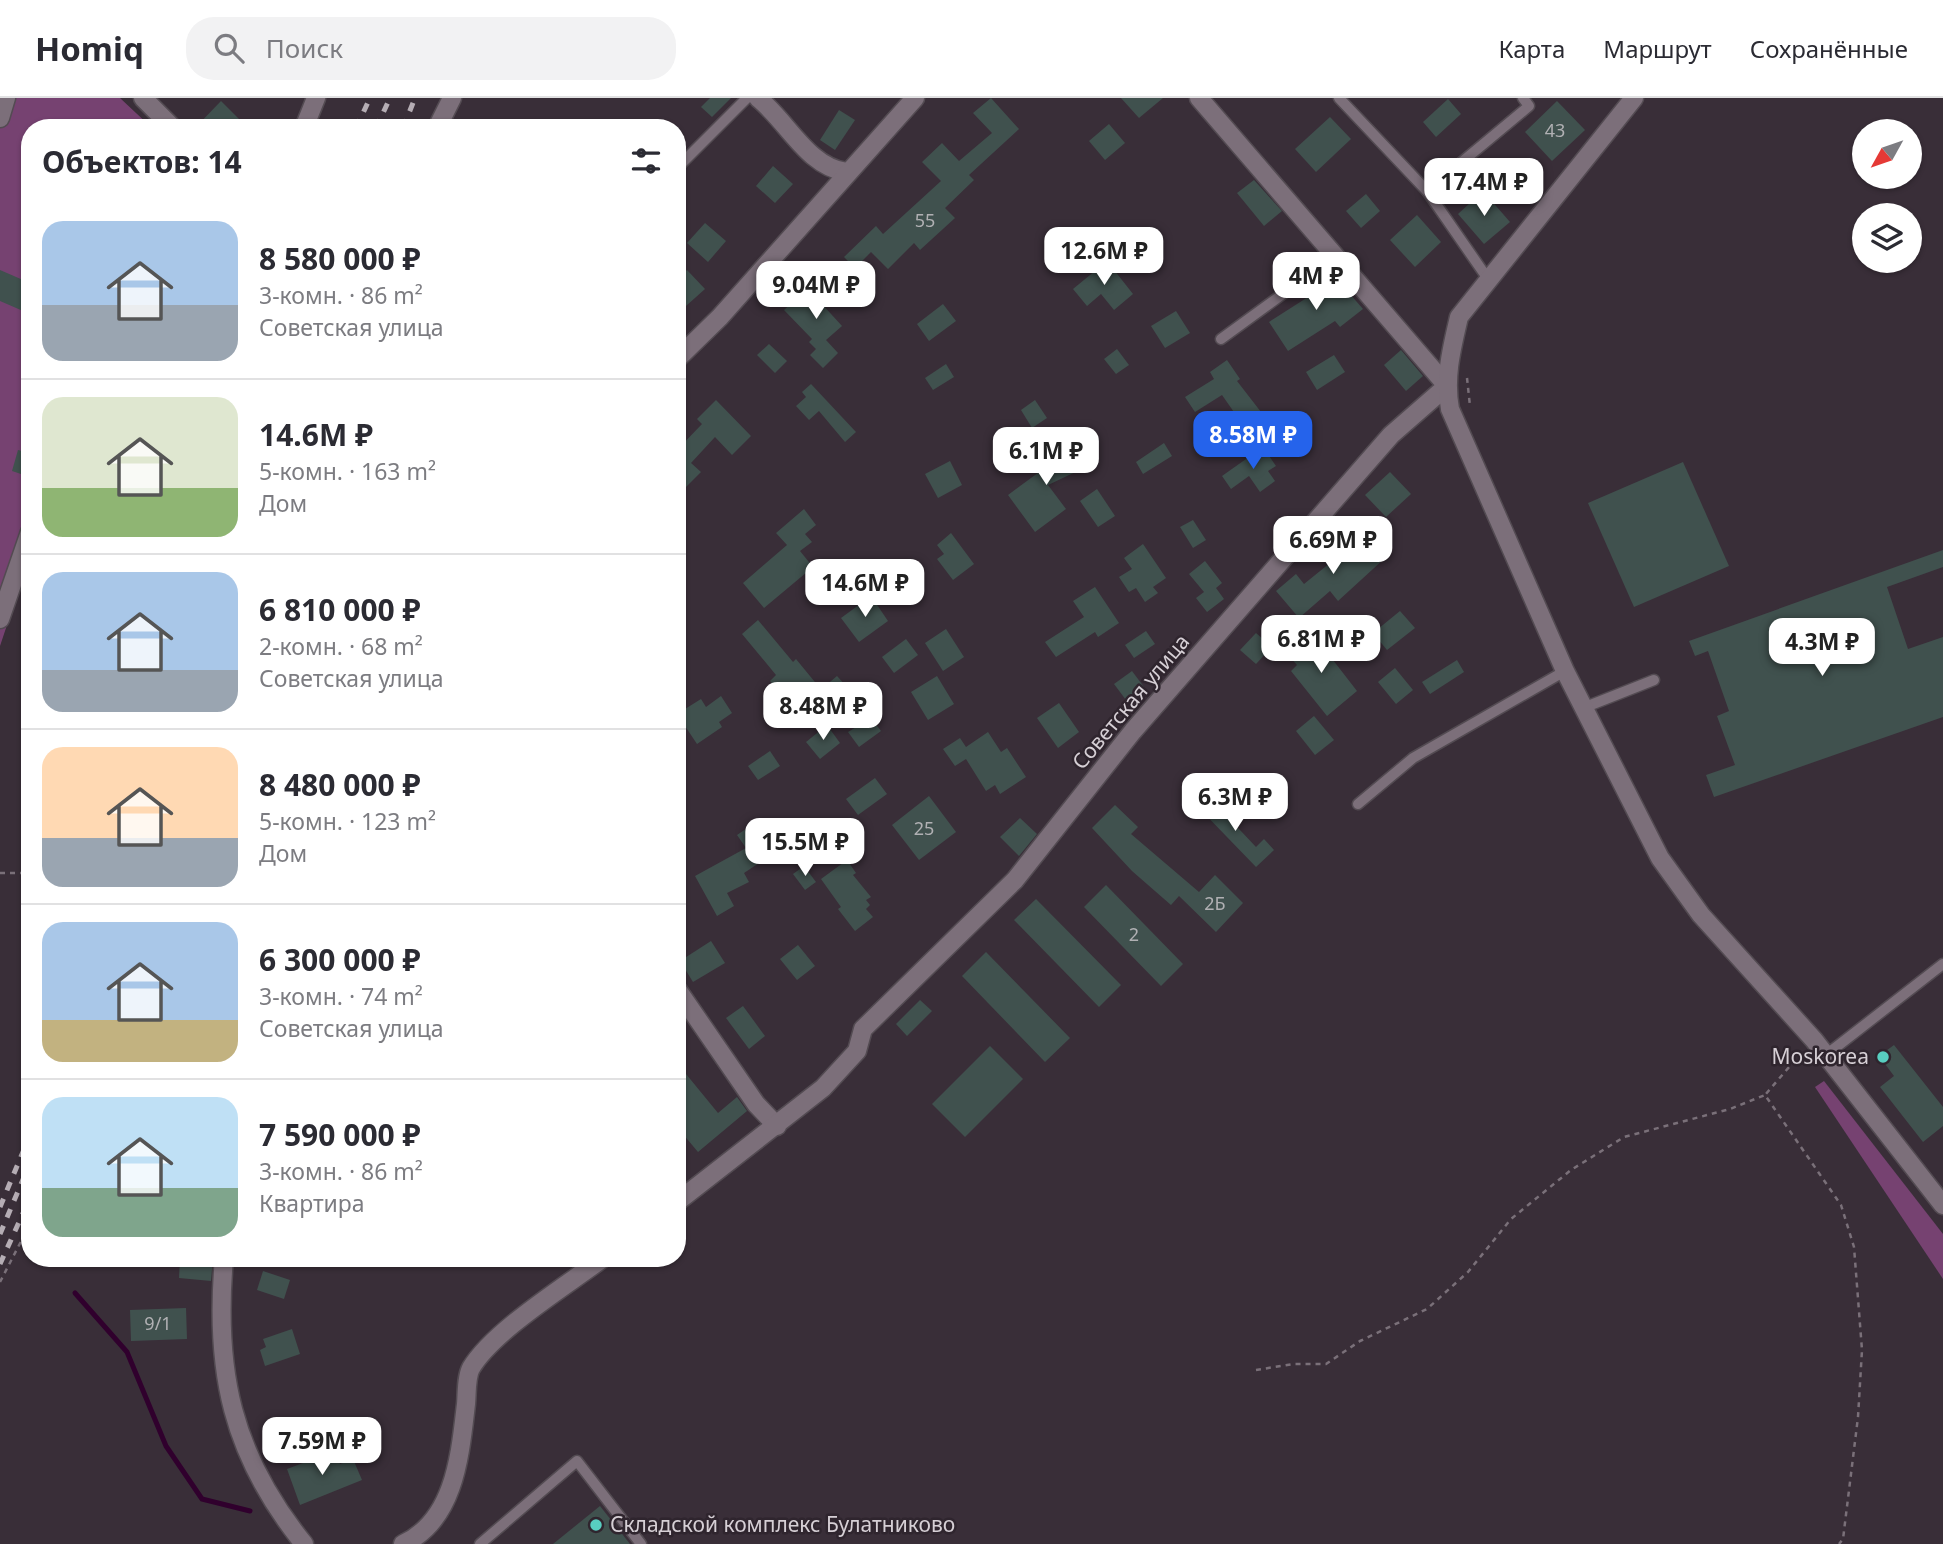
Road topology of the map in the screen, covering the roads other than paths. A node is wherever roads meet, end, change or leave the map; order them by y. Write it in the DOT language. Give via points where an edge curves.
graph roads {
  1 [pos="6,98"];
  2 [pos="143,98"];
  3 [pos="316,98"];
  4 [pos="452,98"];
  5 [pos="747,98"];
  6 [pos="758,98"];
  7 [pos="915,98"];
  8 [pos="1199,98"];
  9 [pos="1339,98"];
  10 [pos="1522,98"];
  11 [pos="1634,98"];
  12 [pos="778,105"];
  13 [pos="0,118"];
  14 [pos="163,119"];
  15 [pos="308,119"];
  16 [pos="441,119"];
  17 [pos="686,159"];
  18 [pos="846,172"];
  19 [pos="1427,191"];
  20 [pos="1335,256"];
  21 [pos="1488,279"];
  22 [pos="1221,339"];
  23 [pos="686,350"];
  24 [pos="1447,386"];
  25 [pos="21,558"];
  26 [pos="0,620"];
  27 [pos="1565,671"];
  28 [pos="1654,680"];
  29 [pos="1583,708"];
  30 [pos="1358,804"];
  31 [pos="1943,964"];
  32 [pos="686,1002"];
  33 [pos="1826,1055"];
  34 [pos="776,1126"];
  35 [pos="686,1195"];
  36 [pos="1943,1205"];
  37 [pos="222,1267"];
  38 [pos="591,1267"];
  39 [pos="304,1544"];
  40 [pos="403,1544"];
  41 [pos="480,1544"];
  42 [pos="641,1544"];
  1 -- 13 [label="street"];
  2 -- 14 [label="street"];
  3 -- 15 [label="street"];
  4 -- 16 [label="street"];
  5 -- 17 [label="lane"];
  6 -- 12 [label="street"];
  7 -- 18 [label="street"];
  8 -- 20 [label="street"];
  9 -- 19 [label="lane"];
  10 -- 19 [label="lane" via="1529,106"];
  11 -- 21 [label="street"];
  12 -- 18 [label="street" via="812,156 830,169"];
  18 -- 23 [label="street"];
  19 -- 21 [label="lane"];
  20 -- 22 [label="lane"];
  20 -- 24 [label="street"];
  21 -- 24 [label="street" via="1459,317"];
  24 -- 27 [label="street" via="1454,421"];
  24 -- 34 [label="street, Советская улица" via="1382,445 1133,731 1015,880 863,1029 857,1051 823,1088"];
  25 -- 26 [label="street"];
  27 -- 29 [label="street"];
  27 -- 30 [label="lane" via="1413,758"];
  28 -- 29 [label="lane"];
  29 -- 33 [label="street" via="1671,876 1700,915"];
  31 -- 33 [label="lane"];
  32 -- 34 [label="street" via="735,1076"];
  33 -- 36 [label="street"];
  34 -- 35 [label="street, Советская улица"];
  37 -- 39 [label="street" via="222,1368 243,1445 272,1502"];
  38 -- 40 [label="street" via="490,1344 470,1370 460,1457 448,1497 428,1527"];
  41 -- 42 [label="lane" via="577,1461"];
}
